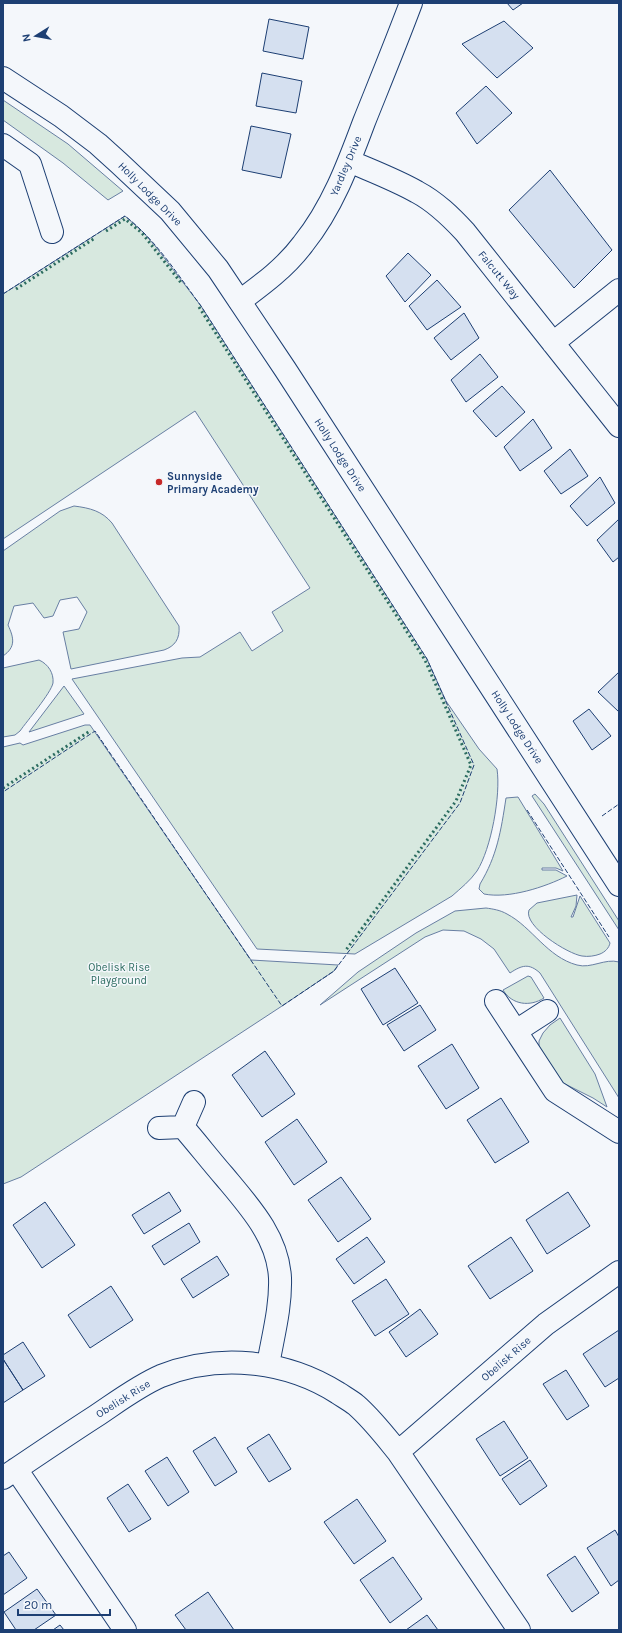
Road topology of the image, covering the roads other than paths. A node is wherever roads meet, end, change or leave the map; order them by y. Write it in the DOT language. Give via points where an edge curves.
graph roads {
  1 [pos="411,3"];
  2 [pos="3,78"];
  3 [pos="3,145"];
  4 [pos="349,161"];
  5 [pos="52,232"];
  6 [pos="619,290"];
  7 [pos="240,301"];
  8 [pos="553,343"];
  9 [pos="619,426"];
  10 [pos="619,885"];
  11 [pos="496,1001"];
  12 [pos="547,1010"];
  13 [pos="516,1031"];
  14 [pos="194,1102"];
  15 [pos="183,1127"];
  16 [pos="159,1128"];
  17 [pos="619,1132"];
  18 [pos="619,1272"];
  19 [pos="268,1365"];
  20 [pos="398,1452"];
  21 [pos="9,1474"];
  22 [pos="125,1630"];
  23 [pos="519,1630"];
  1 -- 4 [label="street, Yardley Drive"];
  2 -- 7 [label="street, Holly Lodge Drive" via="61,116 143,184 194,239"];
  3 -- 5 [label="street" via="30,164"];
  4 -- 7 [label="street, Yardley Drive" via="327,209 303,245 276,274"];
  4 -- 8 [label="street, Falcutt Way" via="418,192 451,217"];
  6 -- 8 [label="street"];
  7 -- 10 [label="street, Holly Lodge Drive"];
  8 -- 9 [label="street, Falcutt Way"];
  11 -- 13 [label="street"];
  12 -- 13 [label="street"];
  13 -- 17 [label="street" via="555,1090"];
  14 -- 15 [label="street"];
  15 -- 16 [label="street"];
  15 -- 19 [label="street" via="248,1204 271,1241 279,1270 280,1293"];
  18 -- 20 [label="street, Obelisk Rise" via="546,1324"];
  19 -- 20 [label="street, Obelisk Rise" via="307,1377 356,1405"];
  19 -- 21 [label="street, Obelisk Rise" via="215,1363 161,1376 133,1391"];
  20 -- 23 [label="street, Obelisk Rise"];
  21 -- 22 [label="street, Obelisk Rise"];
}
